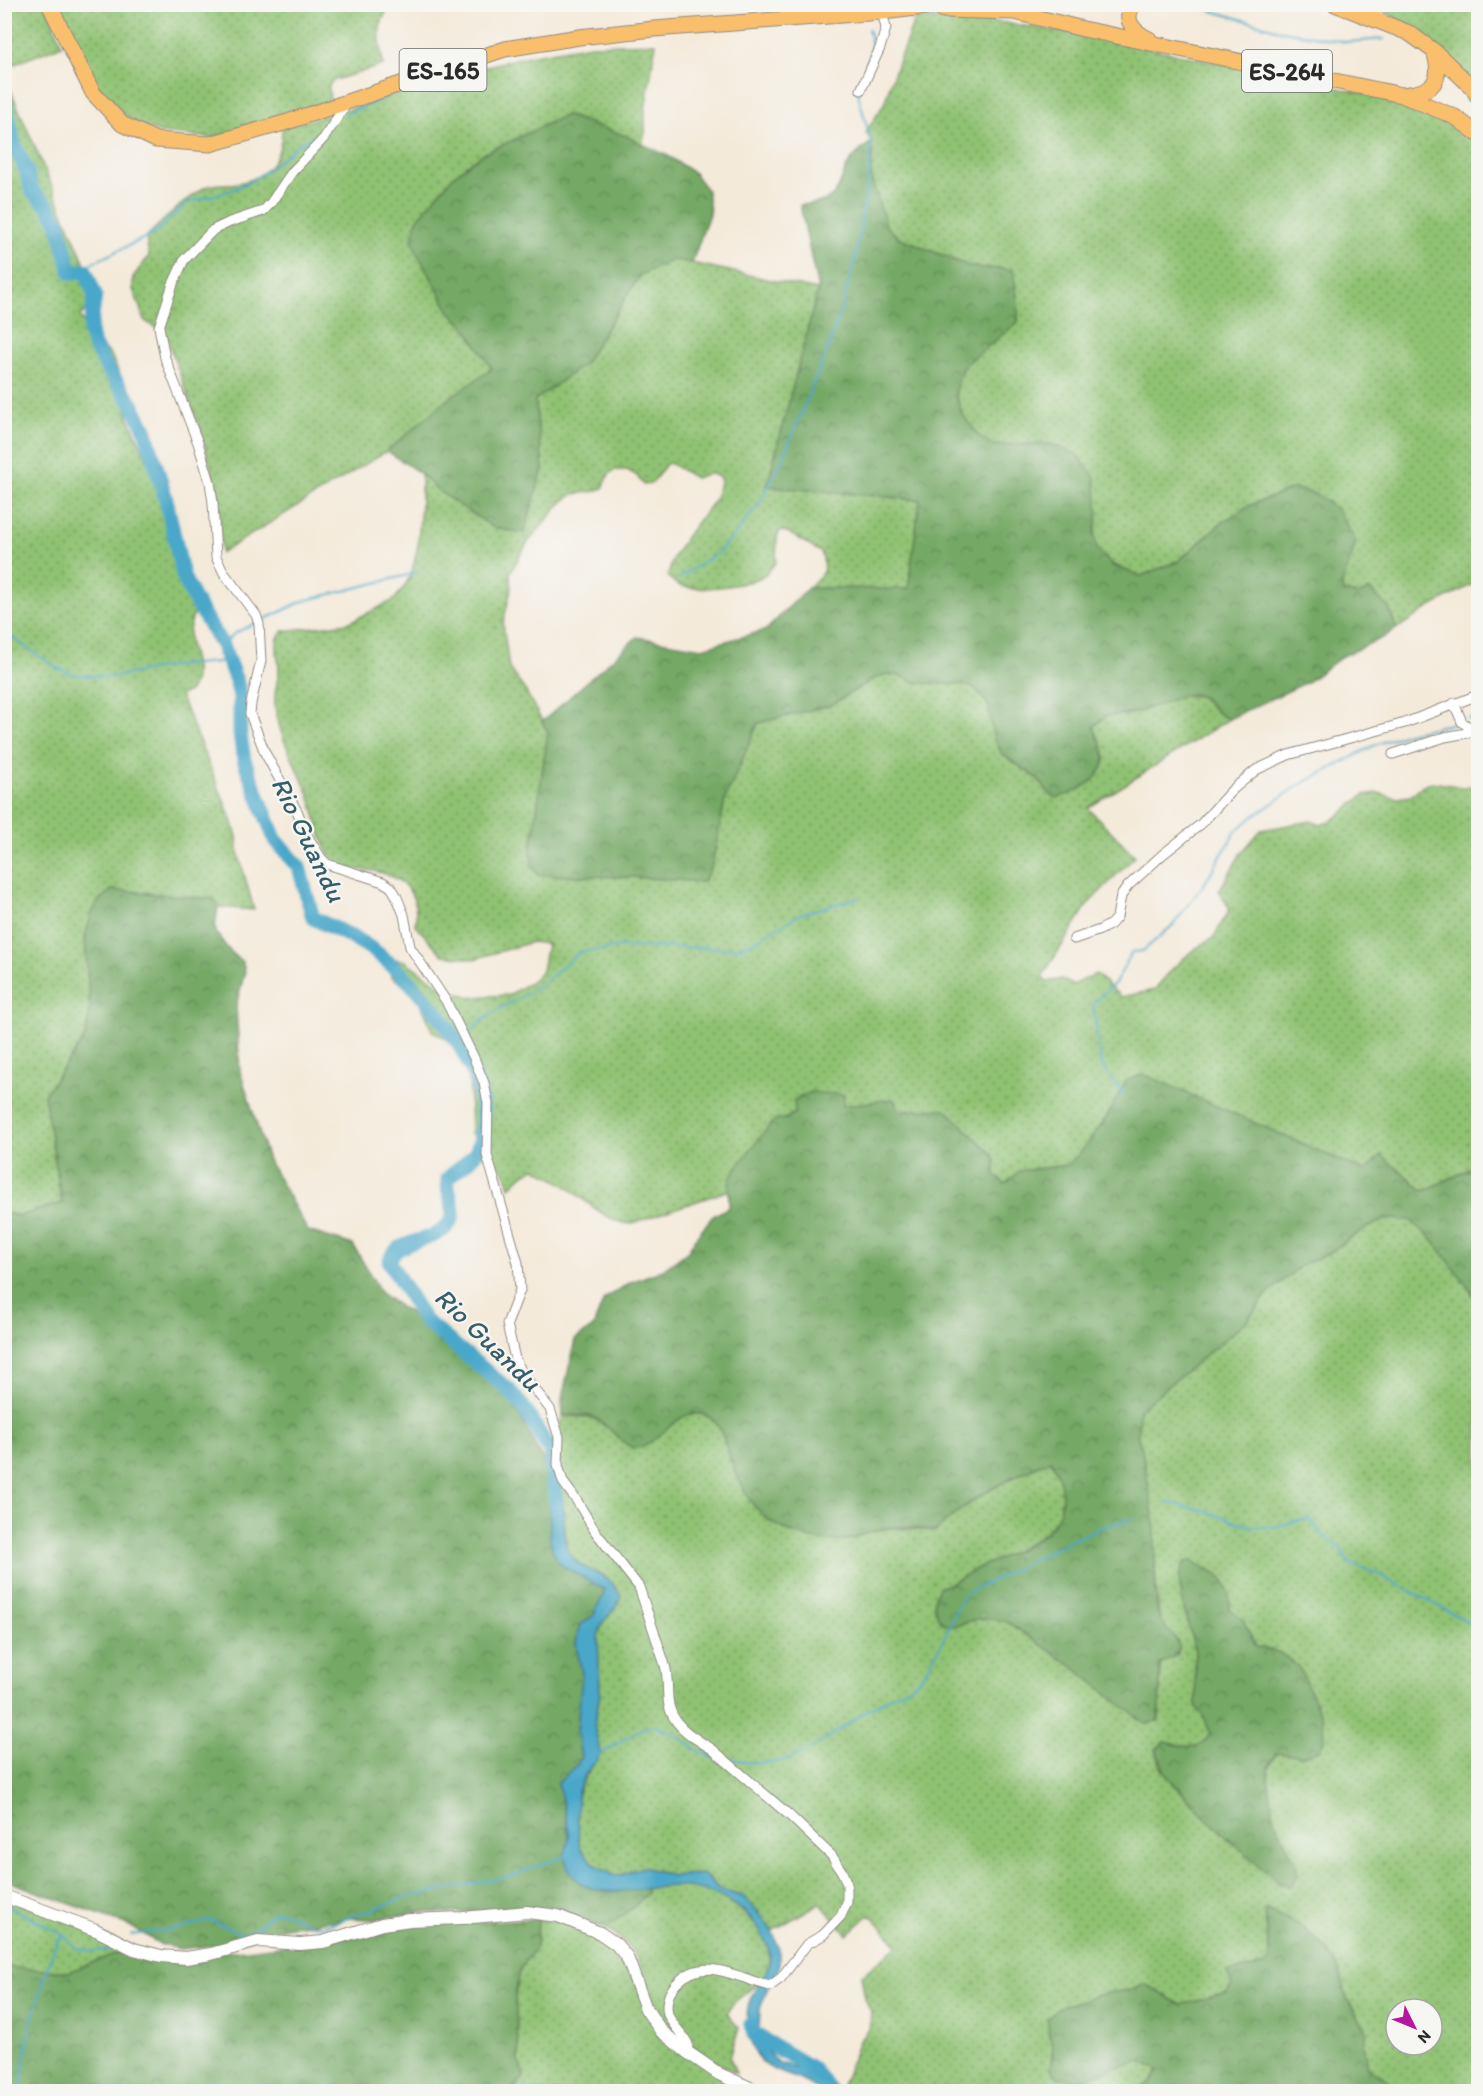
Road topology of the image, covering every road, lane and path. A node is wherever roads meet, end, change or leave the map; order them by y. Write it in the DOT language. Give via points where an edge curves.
graph roads {
  1 [pos="49,4"];
  2 [pos="952,4"];
  3 [pos="1134,4"];
  4 [pos="1335,4"];
  5 [pos="1362,4"];
  6 [pos="916,8"];
  7 [pos="882,12"];
  8 [pos="1381,21"];
  9 [pos="1171,48"];
  10 [pos="1434,51"];
  11 [pos="861,90"];
  12 [pos="1402,95"];
  13 [pos="1479,97"];
  14 [pos="349,101"];
  15 [pos="1479,134"];
  16 [pos="1479,695"];
  17 [pos="1454,703"];
  18 [pos="1477,731"];
  19 [pos="1393,754"];
  20 [pos="1074,939"];
  21 [pos="4,1896"];
  22 [pos="687,2052"];
  23 [pos="759,2091"];
  1 -- 14 [label="main road, ES-165" via="93,93 122,124 156,140 210,144"];
  2 -- 6 [label="main road, ES-165"];
  3 -- 9 [label="main road" via="1131,26 1137,33"];
  4 -- 8 [label="main road"];
  5 -- 8 [label="main road"];
  6 -- 7 [label="main road, ES-165"];
  6 -- 9 [label="main road, ES-165" via="1016,12"];
  7 -- 11 [label="street" via="886,28"];
  7 -- 14 [label="main road, ES-165" via="654,29 505,49"];
  8 -- 10 [label="main road" via="1409,33"];
  9 -- 12 [label="main road, ES-264"];
  10 -- 12 [label="main road" via="1439,67 1431,87"];
  10 -- 13 [label="main road"];
  12 -- 15 [label="main road, ES-264" via="1455,117"];
  14 -- 22 [label="street" via="324,138 263,211 213,230 184,260 159,327 165,358 210,482 216,557 259,622 261,661 250,714 265,753 321,858 327,864 383,882 396,894 410,947 446,1001 484,1083 488,1103 487,1155 520,1275 508,1333 519,1368 550,1409 563,1482 639,1587 665,1665 668,1706 678,1724 805,1830 836,1861 844,1877 848,1896 841,1916 823,1935 807,1944 770,1986 709,1968 691,1972 678,1982 669,1995 668,2010 688,2044"];
  16 -- 17 [label="street"];
  17 -- 18 [label="street" via="1462,722"];
  17 -- 20 [label="street" via="1415,719 1268,763 1152,863 1124,892 1111,924"];
  18 -- 19 [label="street"];
  21 -- 22 [label="street" via="96,1930 134,1949 186,1958 258,1941 323,1942 410,1920 527,1912 558,1916 616,1944 627,1957 653,2020"];
  22 -- 23 [label="street" via="719,2074"];
}
